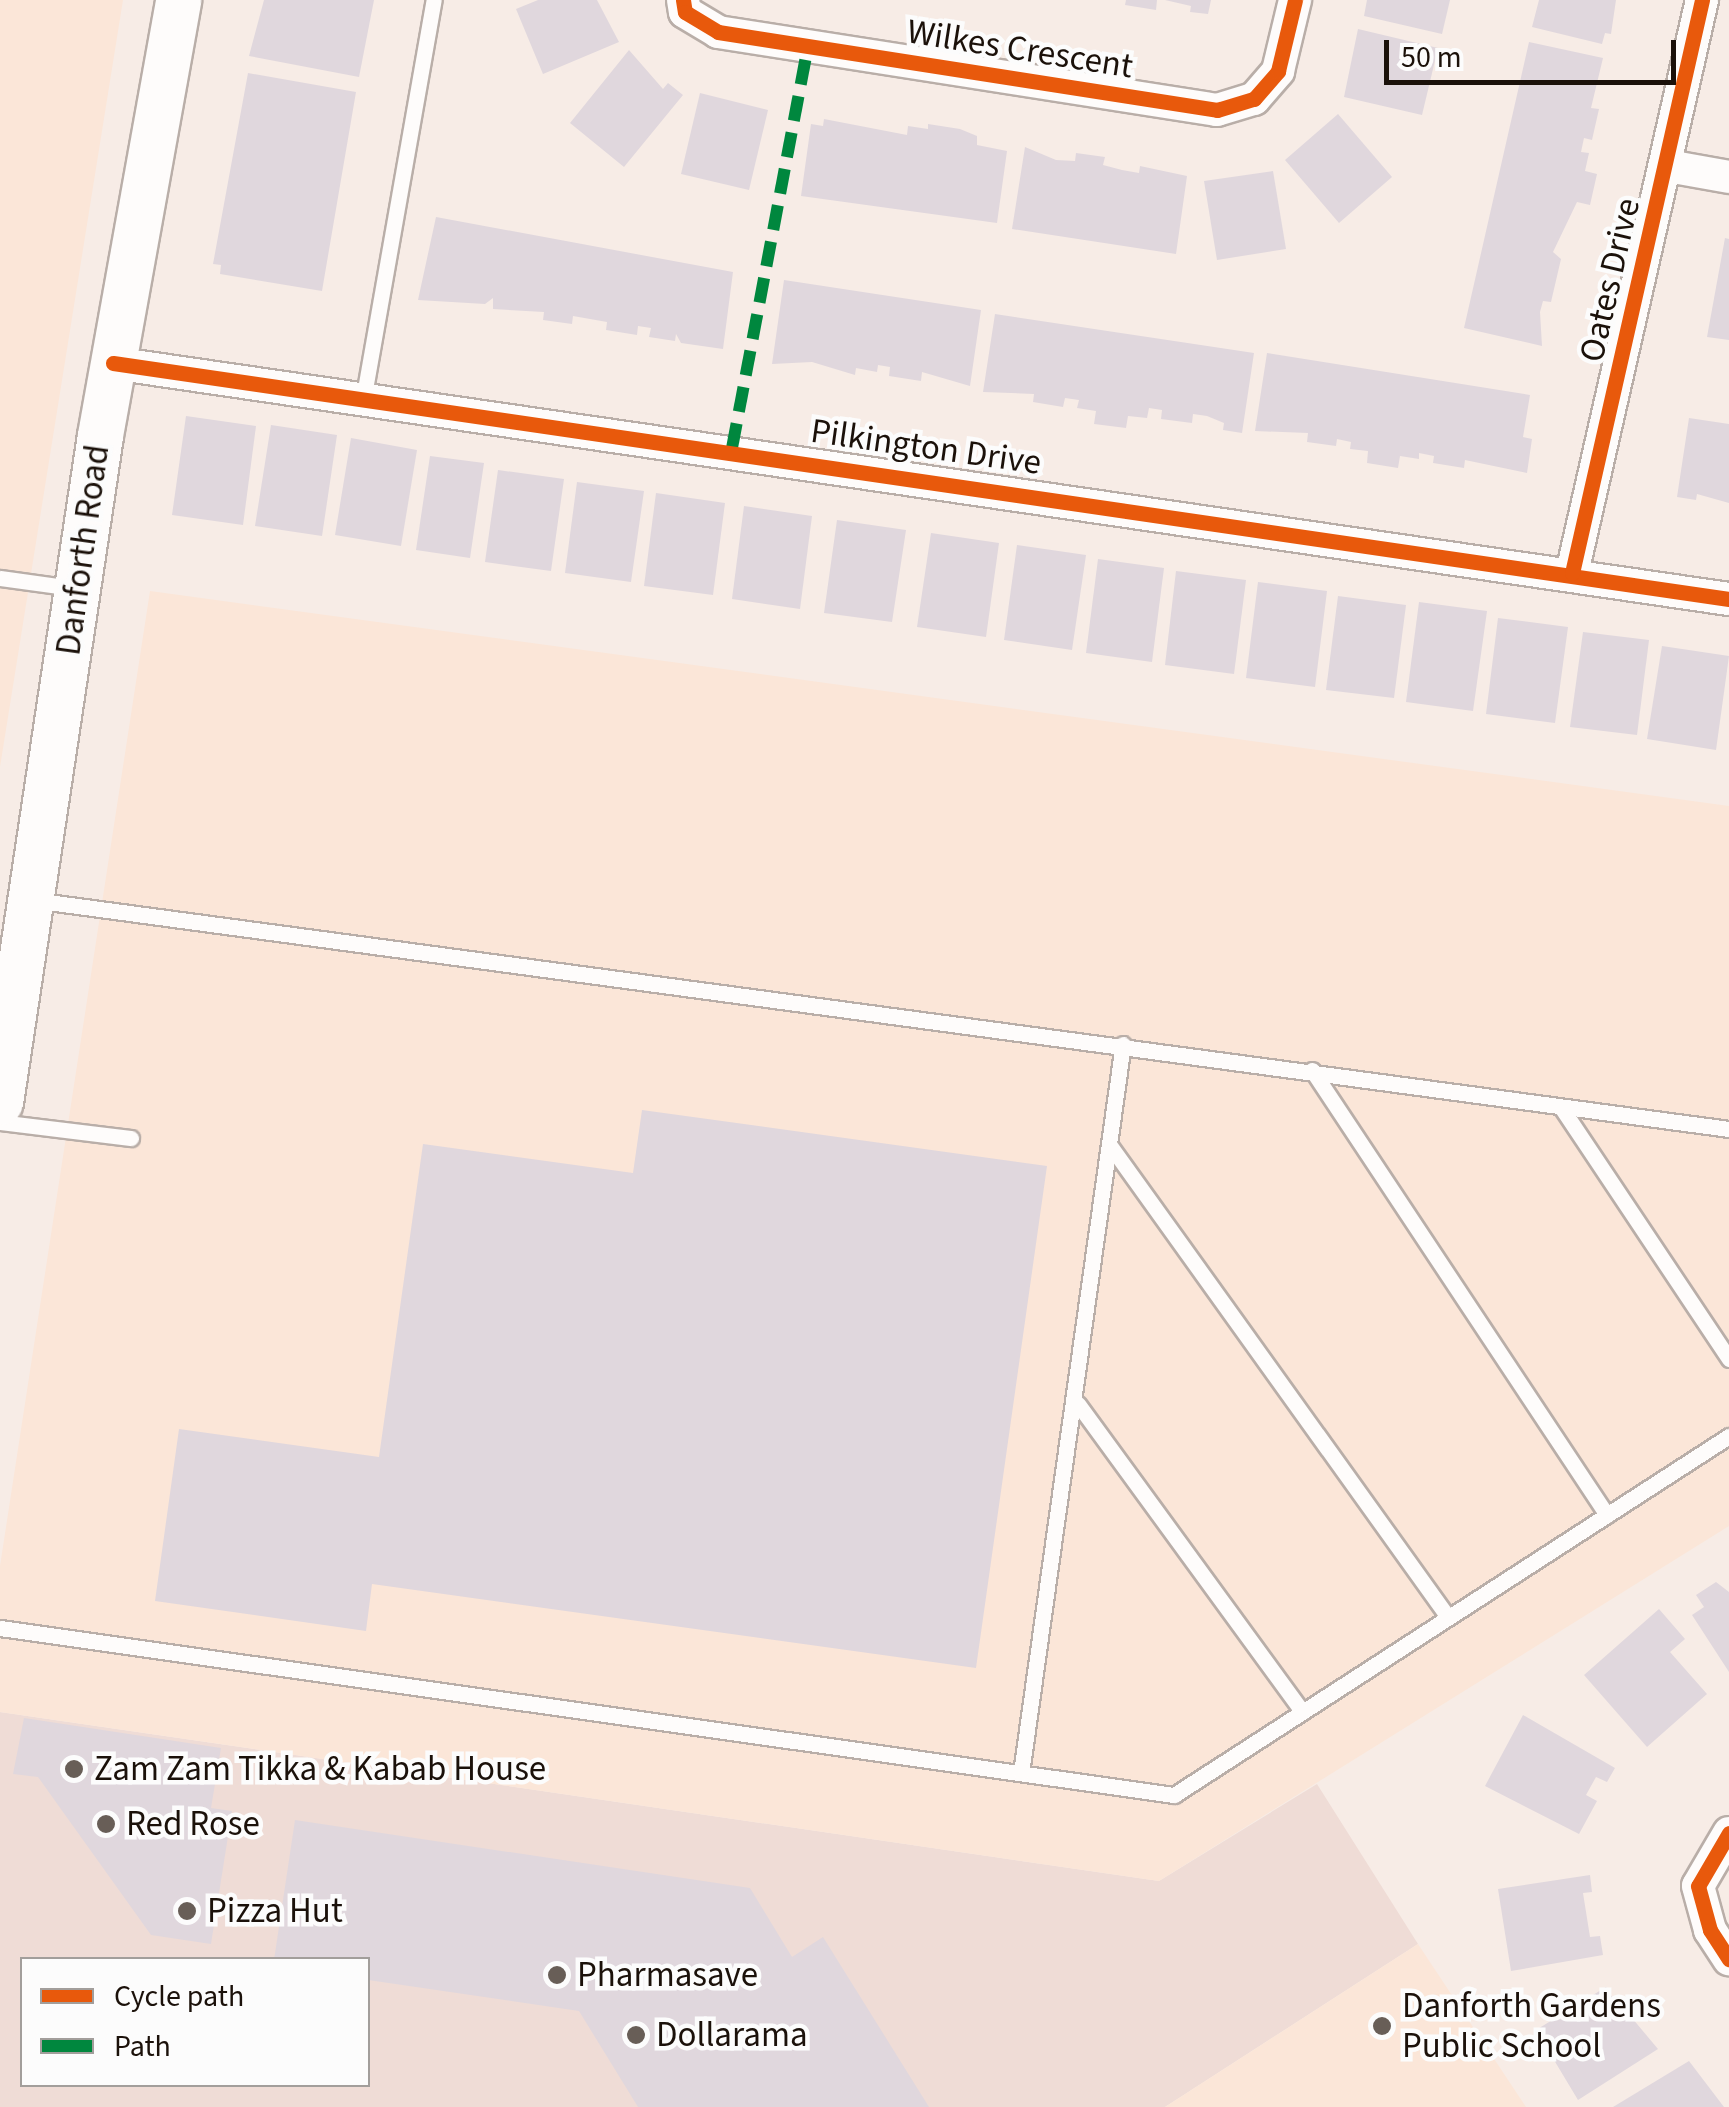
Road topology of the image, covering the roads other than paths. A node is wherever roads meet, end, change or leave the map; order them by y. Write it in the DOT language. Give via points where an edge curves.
graph roads {
  1 [pos="178,0"];
  2 [pos="434,0"];
  3 [pos="683,0"];
  4 [pos="1294,0"];
  5 [pos="1702,0"];
  6 [pos="1668,166"];
  7 [pos="1729,176"];
  8 [pos="113,362"];
  9 [pos="364,395"];
  10 [pos="1572,572"];
  11 [pos="0,578"];
  12 [pos="76,589"];
  13 [pos="1729,599"];
  14 [pos="30,900"];
  15 [pos="1123,1044"];
  16 [pos="1312,1070"];
  17 [pos="0,1102"];
  18 [pos="1562,1108"];
  19 [pos="0,1122"];
  20 [pos="1729,1129"];
  21 [pos="131,1138"];
  22 [pos="1110,1144"];
  23 [pos="1729,1359"];
  24 [pos="1078,1404"];
  25 [pos="1729,1436"];
  26 [pos="1608,1514"];
  27 [pos="1448,1617"];
  28 [pos="0,1628"];
  29 [pos="1302,1712"];
  30 [pos="1022,1773"];
  31 [pos="1729,1833"];
  32 [pos="1729,1959"];
  1 -- 8 [label="main road, Danforth Road"];
  2 -- 9 [label="lane"];
  3 -- 4 [label="street, Wilkes Crescent" via="685,12 718,32 1217,110 1254,99 1278,71"];
  5 -- 6 [label="street, Oates Drive"];
  6 -- 7 [label="street"];
  6 -- 10 [label="street, Oates Drive"];
  8 -- 9 [label="street, Pilkington Drive"];
  8 -- 12 [label="main road, Danforth Road"];
  9 -- 10 [label="street, Pilkington Drive"];
  10 -- 13 [label="street, Pilkington Drive"];
  11 -- 12 [label="lane"];
  12 -- 14 [label="main road, Danforth Road"];
  14 -- 15 [label="lane"];
  14 -- 17 [label="main road, Danforth Road"];
  15 -- 16 [label="lane"];
  15 -- 22 [label="lane"];
  16 -- 18 [label="lane"];
  16 -- 26 [label="lane"];
  18 -- 20 [label="lane"];
  18 -- 23 [label="lane"];
  19 -- 21 [label="lane"];
  22 -- 24 [label="lane"];
  22 -- 27 [label="lane"];
  24 -- 29 [label="lane"];
  24 -- 30 [label="lane"];
  25 -- 26 [label="lane"];
  26 -- 27 [label="lane"];
  27 -- 29 [label="lane"];
  28 -- 30 [label="lane"];
  29 -- 30 [label="lane" via="1174,1795"];
  31 -- 32 [label="street" via="1698,1886 1710,1930"];
}
